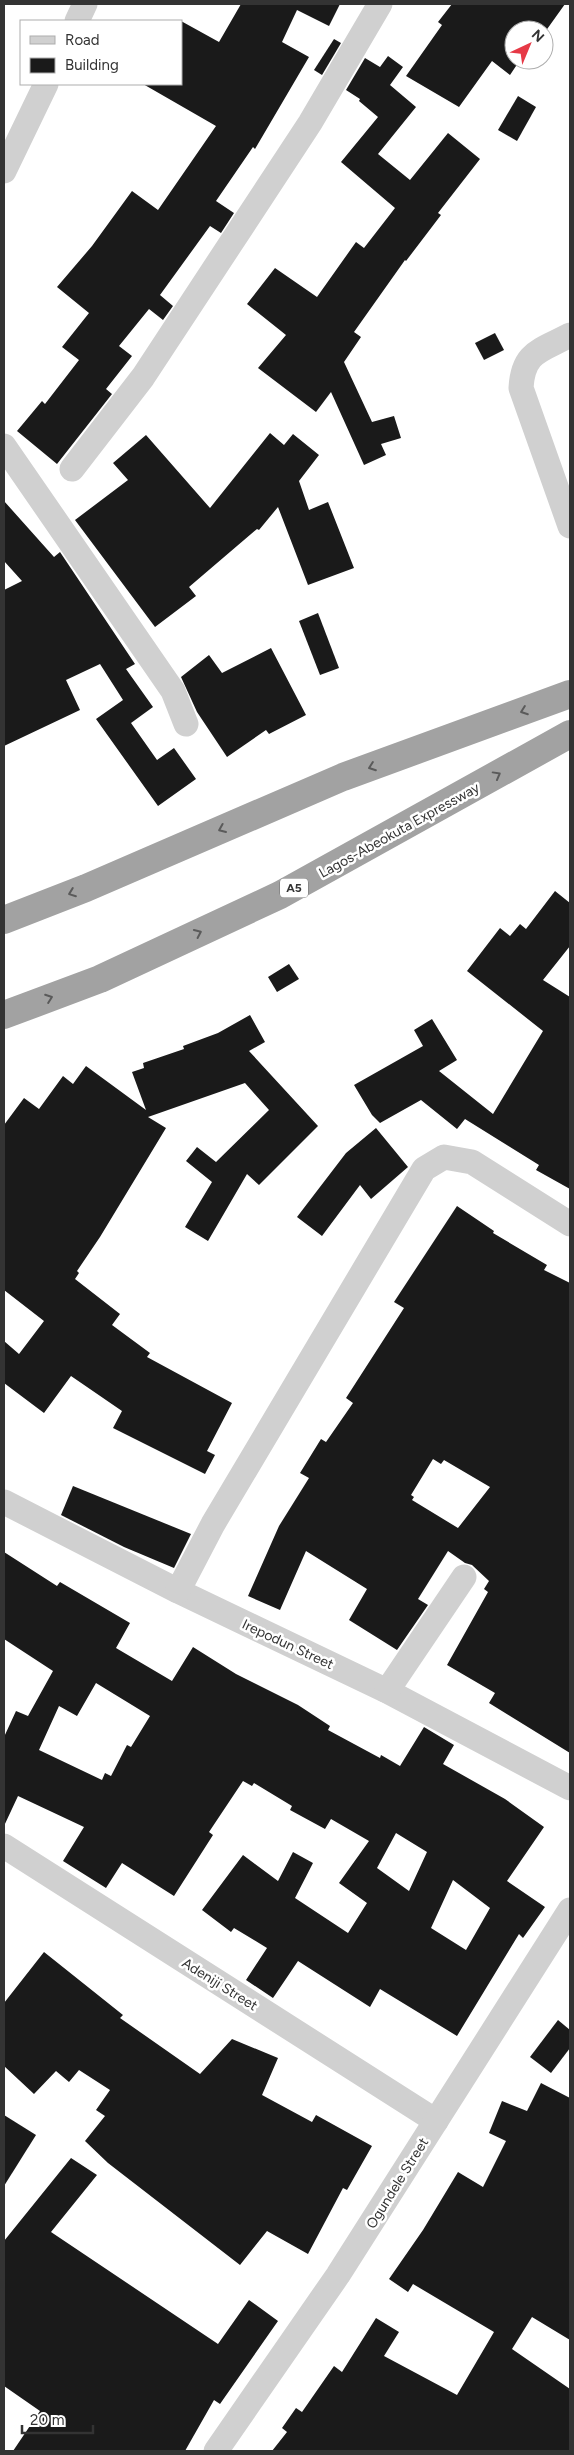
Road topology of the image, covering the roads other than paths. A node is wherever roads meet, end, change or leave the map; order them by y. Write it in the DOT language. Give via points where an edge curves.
graph roads {
  1 [pos="85,4"];
  2 [pos="380,4"];
  3 [pos="77,20"];
  4 [pos="46,85"];
  5 [pos="4,171"];
  6 [pos="570,335"];
  7 [pos="4,446"];
  8 [pos="72,469"];
  9 [pos="570,526"];
  10 [pos="570,694"];
  11 [pos="186,724"];
  12 [pos="570,734"];
  13 [pos="4,920"];
  14 [pos="4,1015"];
  15 [pos="570,1224"];
  16 [pos="4,1502"];
  17 [pos="464,1577"];
  18 [pos="178,1591"];
  19 [pos="387,1691"];
  20 [pos="570,1788"];
  21 [pos="4,1846"];
  22 [pos="570,1910"];
  23 [pos="436,2121"];
  24 [pos="216,2451"];
  1 -- 3 [label="street"];
  2 -- 8 [label="street" via="310,123 143,377"];
  4 -- 5 [label="street"];
  6 -- 9 [label="street" via="532,355 522,370 521,388"];
  7 -- 11 [label="street" via="173,691"];
  10 -- 13 [label="highway, one-way" via="343,777"];
  14 -- 12 [label="highway, Lagos-Abeokuta Expressway / A5, one-way" via="100,979 280,895"];
  15 -- 18 [label="street" via="472,1162 444,1157 424,1169 213,1524"];
  16 -- 18 [label="street, Irepodun Street"];
  17 -- 19 [label="street"];
  18 -- 19 [label="street, Irepodun Street"];
  19 -- 20 [label="street, Irepodun Street"];
  21 -- 23 [label="street, Adeniji Street"];
  22 -- 23 [label="street, Ogundele Street"];
  23 -- 24 [label="street, Ogundele Street" via="338,2275"];
}
